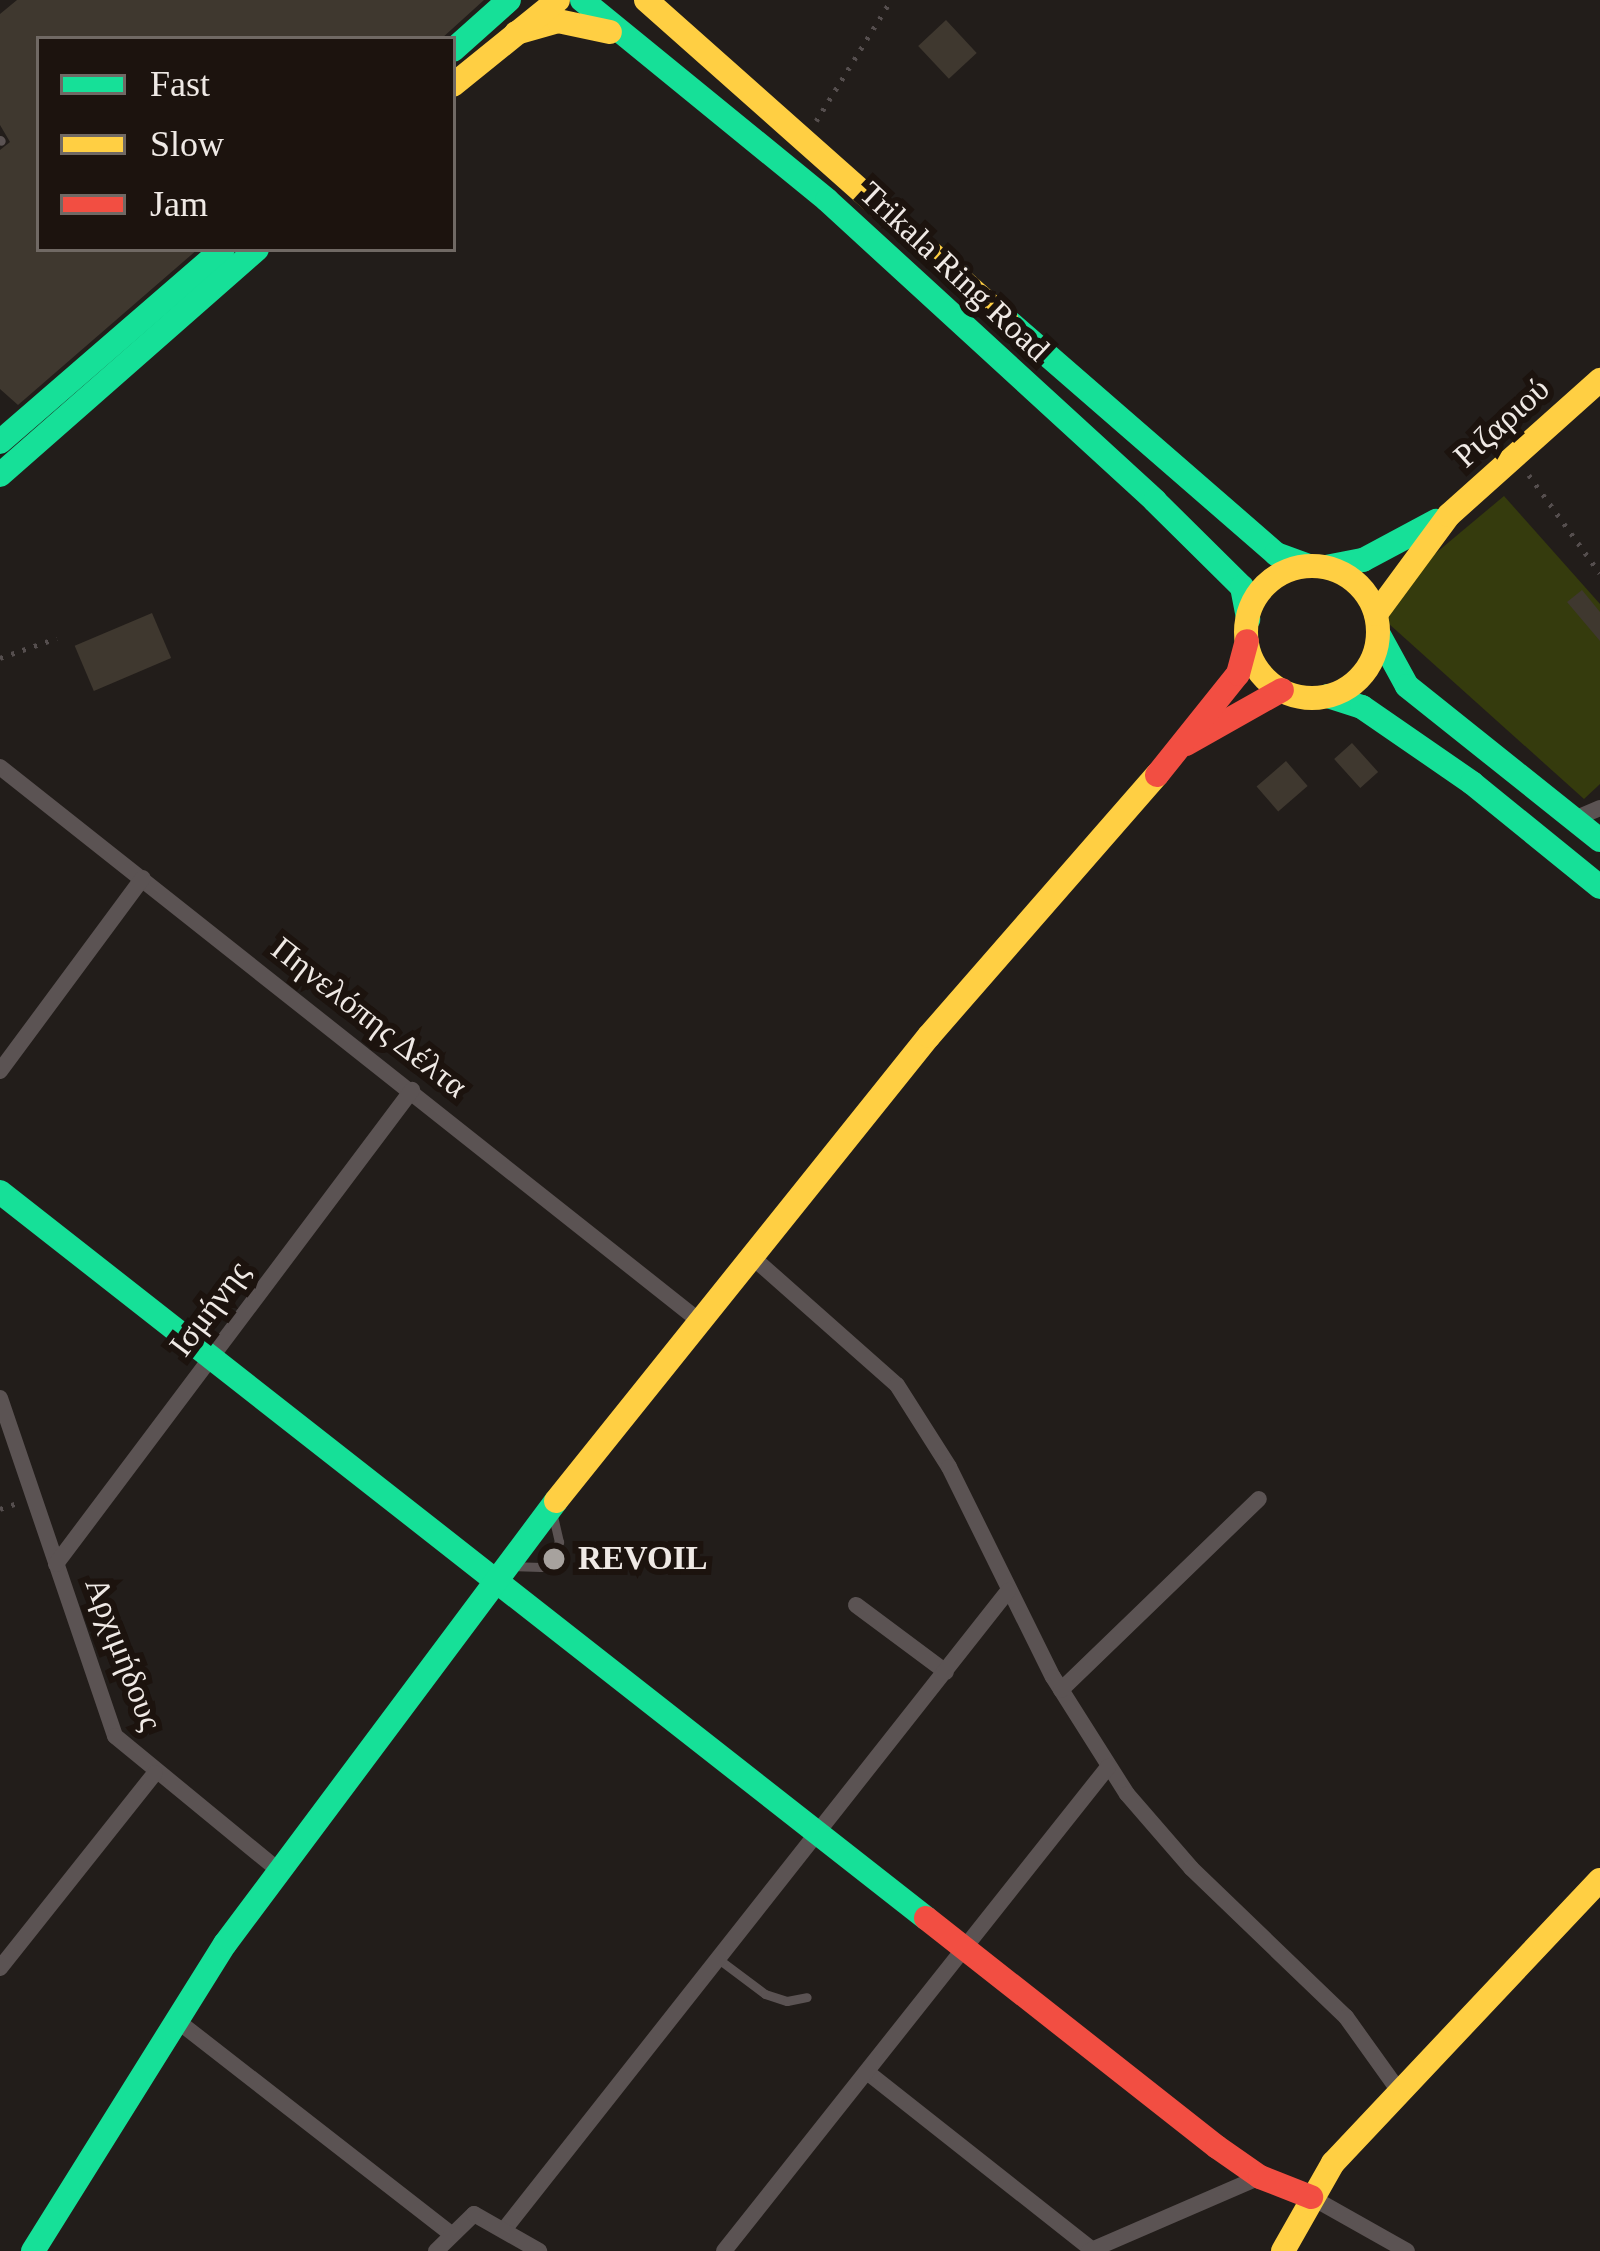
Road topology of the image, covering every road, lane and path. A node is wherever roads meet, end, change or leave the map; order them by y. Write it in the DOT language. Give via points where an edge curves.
graph roads {
  1 [pos="558,0"];
  2 [pos="582,0"];
  3 [pos="646,0"];
  4 [pos="891,0"];
  5 [pos="507,1"];
  6 [pos="516,33"];
  7 [pos="621,35"];
  8 [pos="456,47"];
  9 [pos="456,83"];
  10 [pos="801,139"];
  11 [pos="220,252"];
  12 [pos="253,252"];
  13 [pos="1600,380"];
  14 [pos="0,442"];
  15 [pos="1515,456"];
  16 [pos="0,475"];
  17 [pos="1449,514"];
  18 [pos="1317,567"];
  19 [pos="1600,573"];
  20 [pos="1377,623"];
  21 [pos="1248,630"];
  22 [pos="57,638"];
  23 [pos="0,658"];
  24 [pos="1282,690"];
  25 [pos="1328,696"];
  26 [pos="1184,745"];
  27 [pos="0,767"];
  28 [pos="1600,808"];
  29 [pos="1574,819"];
  30 [pos="1600,840"];
  31 [pos="143,878"];
  32 [pos="1600,887"];
  33 [pos="0,1071"];
  34 [pos="412,1090"];
  35 [pos="0,1192"];
  36 [pos="750,1255"];
  37 [pos="698,1319"];
  38 [pos="212,1357"];
  39 [pos="0,1398"];
  40 [pos="1258,1498"];
  41 [pos="56,1564"];
  42 [pos="499,1571"];
  43 [pos="1008,1592"];
  44 [pos="856,1605"];
  45 [pos="946,1672"];
  46 [pos="1060,1690"];
  47 [pos="1108,1767"];
  48 [pos="154,1773"];
  49 [pos="817,1832"];
  50 [pos="278,1870"];
  51 [pos="1600,1880"];
  52 [pos="965,1947"];
  53 [pos="717,1958"];
  54 [pos="0,1968"];
  55 [pos="806,1996"];
  56 [pos="175,2019"];
  57 [pos="866,2072"];
  58 [pos="1399,2091"];
  59 [pos="1260,2177"];
  60 [pos="1311,2197"];
  61 [pos="507,2227"];
  62 [pos="450,2234"];
  63 [pos="1090,2250"];
  64 [pos="33,2251"];
  65 [pos="436,2251"];
  66 [pos="539,2251"];
  67 [pos="724,2251"];
  68 [pos="1283,2251"];
  69 [pos="1407,2251"];
  1 -- 6 [label="street"];
  2 -- 7 [label="street, Trikala Ring Road"];
  3 -- 10 [label="street"];
  4 -- 10 [label="path" via="847,82"];
  5 -- 8 [label="street"];
  6 -- 7 [label="street" via="558,21"];
  6 -- 9 [label="street"];
  7 -- 21 [label="street, Trikala Ring Road" via="827,200 1155,501 1242,587"];
  10 -- 18 [label="street" via="1261,542"];
  11 -- 14 [label="street"];
  12 -- 16 [label="street"];
  13 -- 15 [label="street, Ριζαριού"];
  15 -- 17 [label="street, Ριζαριού"];
  15 -- 19 [label="path"];
  17 -- 18 [label="street, Ριζαριού" via="1363,560"];
  17 -- 20 [label="street, Ριζαριού"];
  18 -- 20 [label="street" via="1358,584"];
  18 -- 21 [label="street" via="1274,578"];
  20 -- 25 [label="street" via="1369,666"];
  20 -- 29 [label="street" via="1407,686"];
  21 -- 24 [label="street" via="1261,674"];
  21 -- 26 [label="street" via="1238,674"];
  22 -- 23 [label="path"];
  24 -- 25 [label="street"];
  24 -- 26 [label="street"];
  25 -- 32 [label="street" via="1361,707 1472,783"];
  26 -- 36 [label="street"];
  27 -- 31 [label="street, Πηνελόπης Δέλτα"];
  28 -- 29 [label="street"];
  29 -- 30 [label="street"];
  31 -- 33 [label="street"];
  31 -- 34 [label="street, Πηνελόπης Δέλτα"];
  34 -- 37 [label="street, Πηνελόπης Δέλτα"];
  34 -- 38 [label="street, Ισμήνης"];
  35 -- 38 [label="street"];
  36 -- 37 [label="street"];
  36 -- 43 [label="street" via="898,1385 949,1467"];
  37 -- 42 [label="street"];
  38 -- 41 [label="street, Ισμήνης"];
  38 -- 42 [label="street"];
  39 -- 41 [label="street, Αρχιμήδους"];
  40 -- 46 [label="street"];
  41 -- 48 [label="street, Αρχιμήδους" via="115,1736"];
  42 -- 49 [label="street"];
  42 -- 50 [label="street"];
  43 -- 45 [label="street"];
  43 -- 46 [label="street"];
  44 -- 45 [label="street"];
  45 -- 49 [label="street"];
  46 -- 47 [label="street"];
  47 -- 52 [label="street"];
  47 -- 58 [label="street" via="1191,1868 1346,2017"];
  48 -- 50 [label="street, Αρχιμήδους"];
  48 -- 54 [label="street"];
  49 -- 52 [label="street"];
  49 -- 53 [label="street"];
  50 -- 56 [label="street"];
  51 -- 58 [label="street"];
  52 -- 57 [label="street"];
  52 -- 59 [label="street"];
  53 -- 55 [label="lane" via="765,1994 787,2002"];
  53 -- 61 [label="street"];
  56 -- 62 [label="street"];
  56 -- 64 [label="street"];
  57 -- 63 [label="street"];
  57 -- 67 [label="street"];
  58 -- 60 [label="street"];
  59 -- 60 [label="street"];
  59 -- 63 [label="street"];
  60 -- 68 [label="street"];
  60 -- 69 [label="street"];
  61 -- 62 [label="street" via="474,2214"];
  61 -- 66 [label="street"];
  62 -- 65 [label="street"];
}
